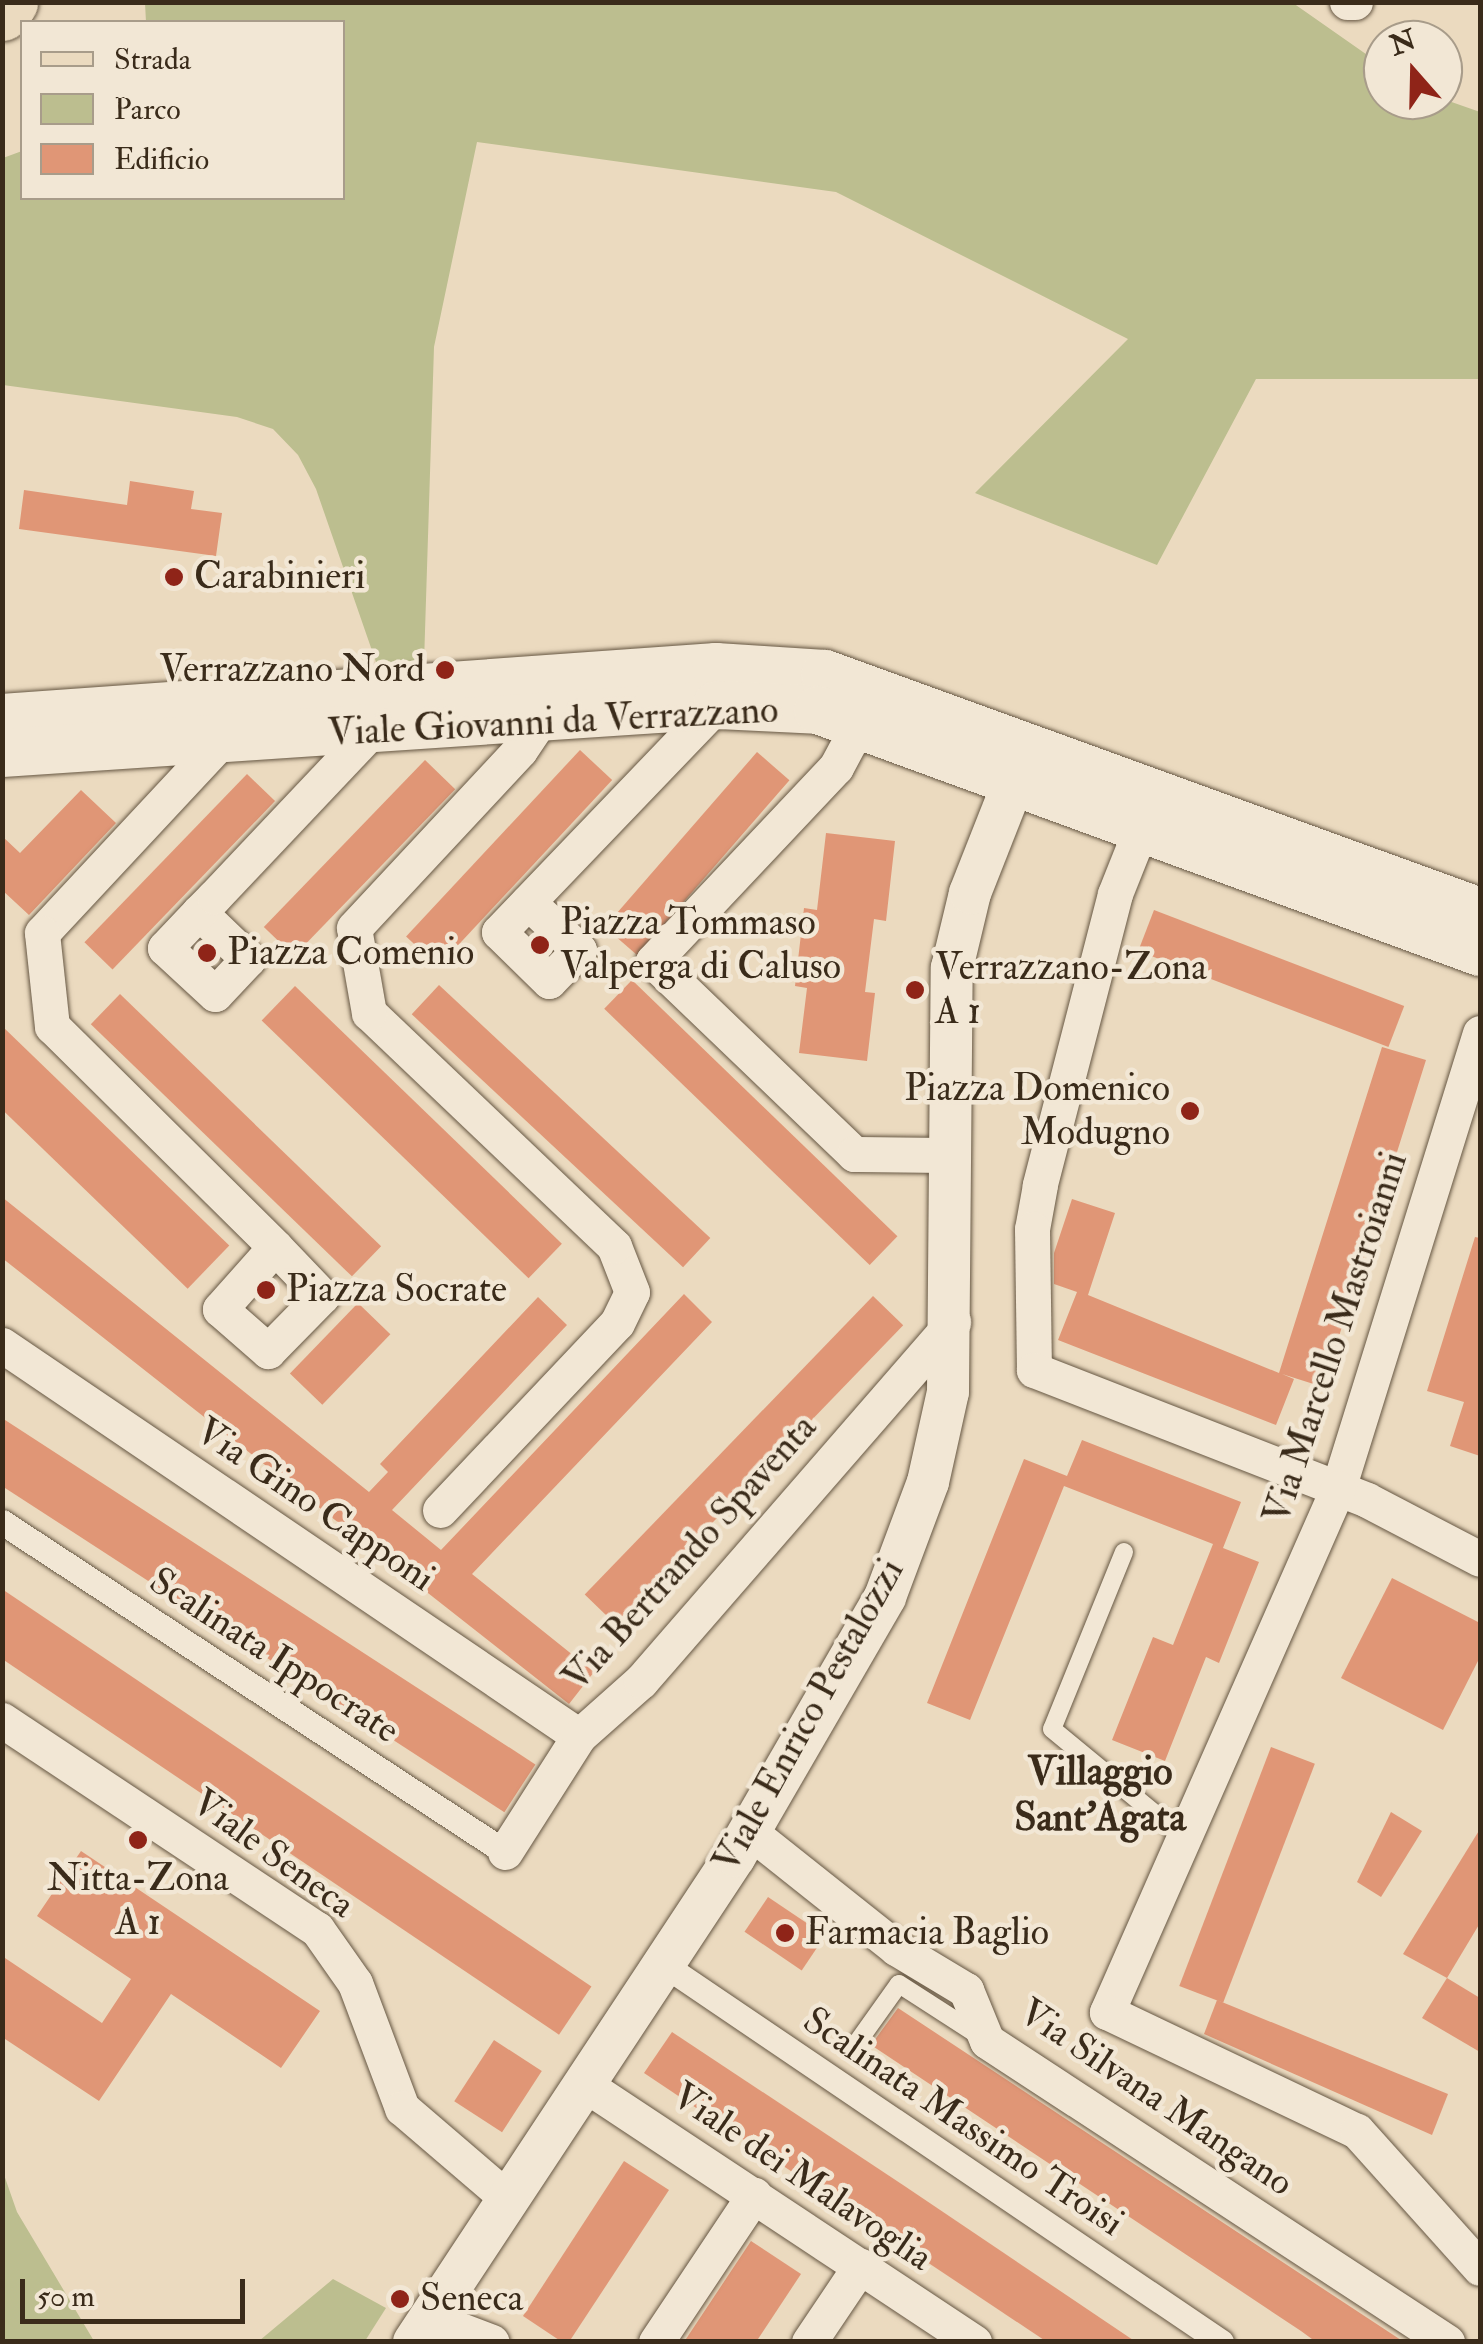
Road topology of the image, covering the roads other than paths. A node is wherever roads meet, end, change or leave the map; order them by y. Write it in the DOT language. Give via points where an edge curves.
graph roads {
  1 [pos="10,2"];
  2 [pos="2,14"];
  3 [pos="834,703"];
  4 [pos="717,704"];
  5 [pos="542,717"];
  6 [pos="2,718"];
  7 [pos="370,732"];
  8 [pos="220,742"];
  9 [pos="2,752"];
  10 [pos="1022,762"];
  11 [pos="1142,826"];
  12 [pos="535,895"];
  13 [pos="206,904"];
  14 [pos="1480,912"];
  15 [pos="1480,952"];
  16 [pos="1480,1033"];
  17 [pos="949,1155"];
  18 [pos="263,1235"];
  19 [pos="953,1322"];
  20 [pos="2,1345"];
  21 [pos="1338,1488"];
  22 [pos="440,1510"];
  23 [pos="2,1522"];
  24 [pos="1124,1552"];
  25 [pos="1480,1558"];
  26 [pos="2,1720"];
  27 [pos="579,1736"];
  28 [pos="750,1831"];
  29 [pos="1184,1838"];
  30 [pos="504,1852"];
  31 [pos="663,1964"];
  32 [pos="987,2041"];
  33 [pos="854,2047"];
  34 [pos="584,2084"];
  35 [pos="754,2195"];
  36 [pos="507,2198"];
  37 [pos="860,2266"];
  38 [pos="1480,2268"];
  39 [pos="422,2330"];
  40 [pos="492,2342"];
  41 [pos="656,2342"];
  42 [pos="809,2342"];
  43 [pos="974,2342"];
  44 [pos="1221,2342"];
  45 [pos="1446,2342"];
  1 -- 2 [label="main road"];
  3 -- 4 [label="main road, Viale Giovanni da Verrazzano"];
  3 -- 6 [label="main road, Viale Giovanni da Verrazzano" via="716,667"];
  3 -- 10 [label="main road, Viale Giovanni da Verrazzano"];
  3 -- 17 [label="street" via="836,767 653,960 854,1154"];
  4 -- 5 [label="main road, Viale Giovanni da Verrazzano"];
  4 -- 12 [label="street"];
  5 -- 7 [label="main road, Viale Giovanni da Verrazzano"];
  5 -- 22 [label="street" via="520,750 354,928 369,1012 614,1246 632,1292 617,1323"];
  7 -- 8 [label="main road, Viale Giovanni da Verrazzano"];
  7 -- 13 [label="street"];
  8 -- 9 [label="main road, Viale Giovanni da Verrazzano"];
  8 -- 18 [label="street" via="42,933 52,1026"];
  10 -- 11 [label="main road, Viale Giovanni da Verrazzano"];
  10 -- 14 [label="main road, Viale Giovanni da Verrazzano"];
  10 -- 17 [label="street, Viale Enrico Pestalozzi" via="970,892 952,968"];
  11 -- 15 [label="main road, Viale Giovanni da Verrazzano"];
  11 -- 21 [label="street" via="1115,894 1040,1185 1032,1228 1034,1370"];
  16 -- 21 [label="street, Via Marcello Mastroianni"];
  17 -- 19 [label="street, Viale Enrico Pestalozzi"];
  19 -- 27 [label="street, Via Bertrando Spaventa" via="641,1681"];
  19 -- 28 [label="street, Viale Enrico Pestalozzi" via="948,1392 928,1482 885,1597"];
  20 -- 27 [label="street, Via Gino Capponi"];
  21 -- 25 [label="street"];
  21 -- 29 [label="street, Via Marcello Mastroianni"];
  23 -- 30 [label="street, Scalinata Ippocrate"];
  24 -- 29 [label="lane" via="1052,1729"];
  26 -- 36 [label="street, Viale Seneca" via="317,1930 354,1983 402,2108"];
  27 -- 30 [label="street, Via Bertrando Spaventa"];
  28 -- 31 [label="street, Viale Enrico Pestalozzi"];
  28 -- 32 [label="street, Via Silvana Mangano" via="896,1948 966,1990"];
  29 -- 38 [label="street, Via Marcello Mastroianni" via="1107,2012 1357,2131"];
  31 -- 34 [label="street, Viale Enrico Pestalozzi"];
  31 -- 44 [label="street, Scalinata Massimo Troisi"];
  32 -- 33 [label="lane" via="899,1984"];
  32 -- 45 [label="street, Via Silvana Mangano"];
  34 -- 35 [label="street, Viale dei Malavoglia"];
  34 -- 36 [label="street, Viale Enrico Pestalozzi"];
  35 -- 37 [label="street, Viale dei Malavoglia"];
  35 -- 41 [label="street"];
  36 -- 39 [label="street, Viale Enrico Pestalozzi"];
  37 -- 42 [label="street"];
  37 -- 43 [label="street, Viale dei Malavoglia"];
  39 -- 40 [label="street"];
}
